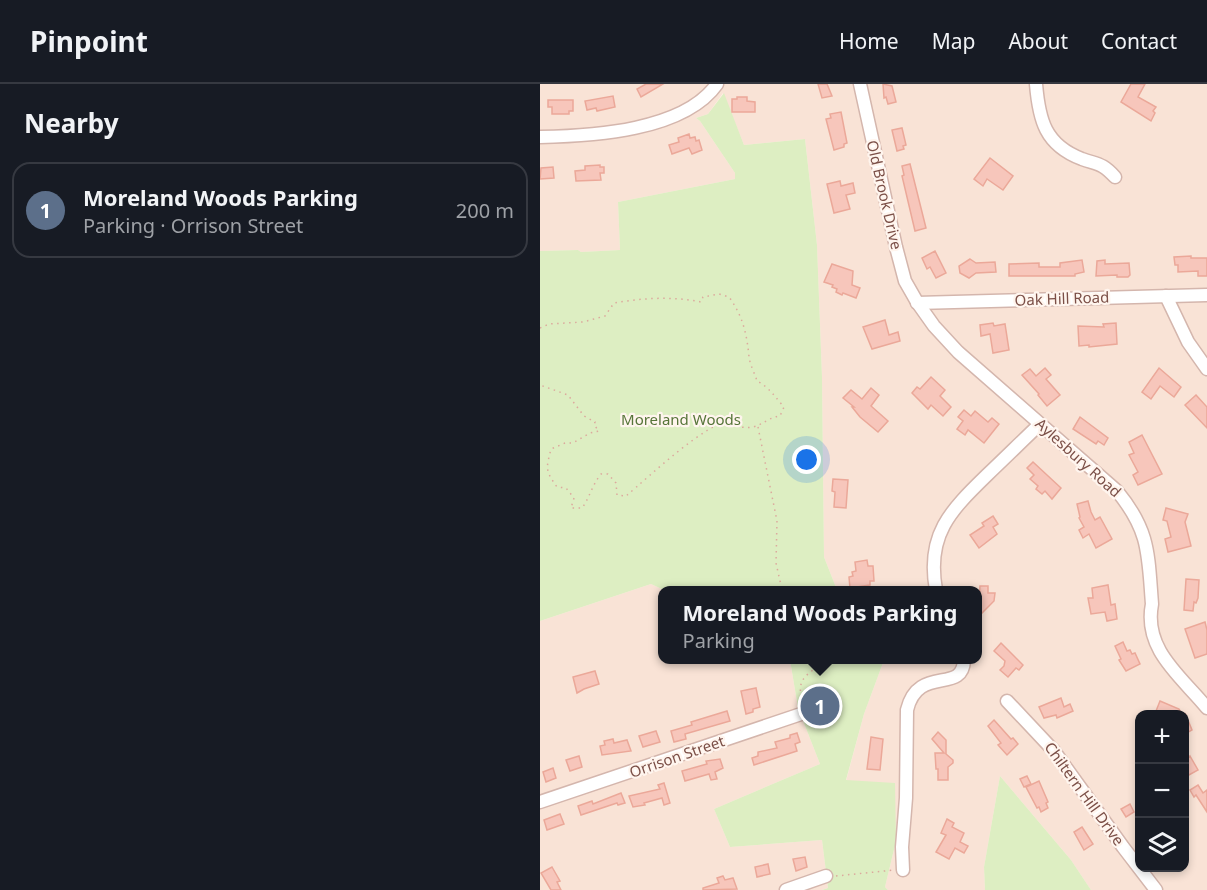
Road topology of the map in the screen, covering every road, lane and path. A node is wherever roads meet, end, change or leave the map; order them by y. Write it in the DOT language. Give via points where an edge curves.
graph roads {
  1 [pos="717,84"];
  2 [pos="860,84"];
  3 [pos="1036,84"];
  4 [pos="540,137"];
  5 [pos="1115,177"];
  6 [pos="1166,296"];
  7 [pos="1207,296"];
  8 [pos="917,303"];
  9 [pos="540,328"];
  10 [pos="1207,369"];
  11 [pos="540,385"];
  12 [pos="1040,424"];
  13 [pos="758,427"];
  14 [pos="781,586"];
  15 [pos="935,586"];
  16 [pos="820,664"];
  17 [pos="964,664"];
  18 [pos="1006,701"];
  19 [pos="1207,708"];
  20 [pos="813,710"];
  21 [pos="540,802"];
  22 [pos="903,870"];
  23 [pos="826,876"];
  24 [pos="786,890"];
  25 [pos="1156,890"];
  1 -- 4 [label="street" via="697,105 659,120 594,135"];
  2 -- 8 [label="street, Old Brook Drive" via="901,270"];
  3 -- 5 [label="street" via="1043,124 1054,142 1076,157 1104,166"];
  6 -- 7 [label="street, Oak Hill Road"];
  6 -- 8 [label="street, Oak Hill Road"];
  6 -- 10 [label="street" via="1188,342"];
  8 -- 12 [label="street, Aylesbury Road" via="958,352"];
  9 -- 13 [label="path" via="605,316 614,303 637,299 701,302 704,297 719,294 729,297 745,326 757,381 768,387 784,407 780,416 770,417"];
  11 -- 13 [label="path" via="568,395 599,431 551,449 547,473 557,488 566,488 574,498 571,508 582,508 601,474 608,474 616,483 617,495 626,496 723,420 734,419 741,427"];
  12 -- 15 [label="street" via="947,517 934,552"];
  12 -- 19 [label="street, Aylesbury Road" via="1117,491 1135,514 1148,549 1150,612 1156,643 1172,671"];
  13 -- 14 [label="path" via="777,521 776,563"];
  16 -- 20 [label="path" via="801,682 804,705"];
  17 -- 22 [label="street" via="961,673 928,682 909,700"];
  18 -- 25 [label="street, Chiltern Hill Drive" via="1054,751"];
  20 -- 21 [label="street, Orrison Street"];
  22 -- 23 [label="path"];
  23 -- 24 [label="street"];
}
